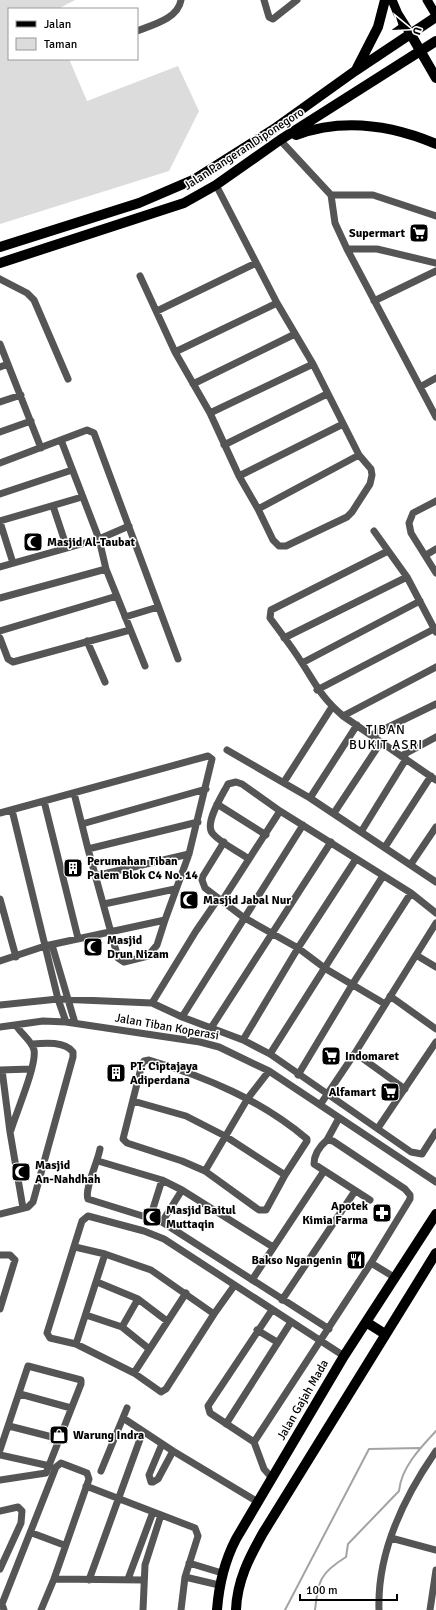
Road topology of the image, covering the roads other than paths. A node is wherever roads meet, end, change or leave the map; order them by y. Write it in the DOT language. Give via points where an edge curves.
graph roads {
  1 [pos="181,0"];
  2 [pos="264,0"];
  3 [pos="297,0"];
  4 [pos="385,0"];
  5 [pos="392,0"];
  6 [pos="427,0"];
  7 [pos="436,16"];
  8 [pos="138,31"];
  9 [pos="410,33"];
  10 [pos="436,41"];
  11 [pos="420,50"];
  12 [pos="355,71"];
  13 [pos="436,78"];
  14 [pos="280,140"];
  15 [pos="436,144"];
  16 [pos="216,185"];
  17 [pos="331,195"];
  18 [pos="105,214"];
  19 [pos="436,216"];
  20 [pos="107,228"];
  21 [pos="0,247"];
  22 [pos="347,249"];
  23 [pos="0,263"];
  24 [pos="256,263"];
  25 [pos="436,263"];
  26 [pos="436,271"];
  27 [pos="140,276"];
  28 [pos="0,278"];
  29 [pos="374,301"];
  30 [pos="277,303"];
  31 [pos="157,312"];
  32 [pos="295,334"];
  33 [pos="0,344"];
  34 [pos="175,352"];
  35 [pos="8,364"];
  36 [pos="312,364"];
  37 [pos="0,367"];
  38 [pos="436,378"];
  39 [pos="68,379"];
  40 [pos="193,384"];
  41 [pos="420,387"];
  42 [pos="327,394"];
  43 [pos="21,395"];
  44 [pos="0,402"];
  45 [pos="210,413"];
  46 [pos="436,417"];
  47 [pos="31,421"];
  48 [pos="343,424"];
  49 [pos="0,432"];
  50 [pos="61,440"];
  51 [pos="224,445"];
  52 [pos="41,448"];
  53 [pos="359,455"];
  54 [pos="0,463"];
  55 [pos="72,470"];
  56 [pos="239,476"];
  57 [pos="0,494"];
  58 [pos="82,497"];
  59 [pos="436,501"];
  60 [pos="53,506"];
  61 [pos="258,509"];
  62 [pos="0,522"];
  63 [pos="129,526"];
  64 [pos="374,531"];
  65 [pos="99,539"];
  66 [pos="67,548"];
  67 [pos="436,549"];
  68 [pos="388,551"];
  69 [pos="426,554"];
  70 [pos="13,563"];
  71 [pos="0,567"];
  72 [pos="106,569"];
  73 [pos="436,573"];
  74 [pos="406,577"];
  75 [pos="117,596"];
  76 [pos="0,598"];
  77 [pos="420,601"];
  78 [pos="158,607"];
  79 [pos="125,617"];
  80 [pos="130,630"];
  81 [pos="435,630"];
  82 [pos="0,631"];
  83 [pos="0,638"];
  84 [pos="284,638"];
  85 [pos="87,641"];
  86 [pos="178,659"];
  87 [pos="302,663"];
  88 [pos="145,666"];
  89 [pos="436,667"];
  90 [pos="105,682"];
  91 [pos="317,690"];
  92 [pos="436,704"];
  93 [pos="332,707"];
  94 [pos="343,716"];
  95 [pos="357,725"];
  96 [pos="372,735"];
  97 [pos="436,736"];
  98 [pos="381,742"];
  99 [pos="227,750"];
  100 [pos="403,757"];
  101 [pos="434,778"];
  102 [pos="284,782"];
  103 [pos="206,789"];
  104 [pos="74,793"];
  105 [pos="310,798"];
  106 [pos="44,801"];
  107 [pos="217,804"];
  108 [pos="12,810"];
  109 [pos="280,811"];
  110 [pos="0,813"];
  111 [pos="334,813"];
  112 [pos="198,822"];
  113 [pos="82,824"];
  114 [pos="303,825"];
  115 [pos="436,827"];
  116 [pos="361,832"];
  117 [pos="266,835"];
  118 [pos="224,842"];
  119 [pos="331,842"];
  120 [pos="385,847"];
  121 [pos="88,849"];
  122 [pos="189,854"];
  123 [pos="249,858"];
  124 [pos="356,859"];
  125 [pos="411,864"];
  126 [pos="95,876"];
  127 [pos="383,876"];
  128 [pos="436,881"];
  129 [pos="176,889"];
  130 [pos="411,893"];
  131 [pos="0,899"];
  132 [pos="220,900"];
  133 [pos="104,904"];
  134 [pos="436,913"];
  135 [pos="243,917"];
  136 [pos="165,920"];
  137 [pos="436,924"];
  138 [pos="111,932"];
  139 [pos="271,934"];
  140 [pos="78,938"];
  141 [pos="48,945"];
  142 [pos="298,948"];
  143 [pos="416,955"];
  144 [pos="16,957"];
  145 [pos="0,961"];
  146 [pos="436,967"];
  147 [pos="326,969"];
  148 [pos="352,985"];
  149 [pos="390,996"];
  150 [pos="58,999"];
  151 [pos="66,999"];
  152 [pos="152,1002"];
  153 [pos="385,1004"];
  154 [pos="0,1005"];
  155 [pos="182,1016"];
  156 [pos="66,1022"];
  157 [pos="75,1023"];
  158 [pos="16,1025"];
  159 [pos="0,1027"];
  160 [pos="211,1028"];
  161 [pos="436,1029"];
  162 [pos="243,1040"];
  163 [pos="436,1042"];
  164 [pos="32,1044"];
  165 [pos="355,1053"];
  166 [pos="270,1054"];
  167 [pos="31,1069"];
  168 [pos="1,1070"];
  169 [pos="269,1071"];
  170 [pos="298,1074"];
  171 [pos="405,1089"];
  172 [pos="327,1094"];
  173 [pos="248,1098"];
  174 [pos="133,1102"];
  175 [pos="320,1105"];
  176 [pos="339,1118"];
  177 [pos="378,1128"];
  178 [pos="10,1132"];
  179 [pos="436,1132"];
  180 [pos="225,1136"];
  181 [pos="327,1140"];
  182 [pos="100,1149"];
  183 [pos="98,1161"];
  184 [pos="205,1171"];
  185 [pos="324,1171"];
  186 [pos="285,1175"];
  187 [pos="162,1180"];
  188 [pos="436,1182"];
  189 [pos="182,1190"];
  190 [pos="355,1191"];
  191 [pos="370,1200"];
  192 [pos="23,1208"];
  193 [pos="0,1214"];
  194 [pos="436,1214"];
  195 [pos="150,1218"];
  196 [pos="162,1222"];
  197 [pos="75,1247"];
  198 [pos="273,1247"];
  199 [pos="436,1253"];
  200 [pos="105,1254"];
  201 [pos="0,1255"];
  202 [pos="371,1263"];
  203 [pos="394,1277"];
  204 [pos="252,1280"];
  205 [pos="97,1282"];
  206 [pos="234,1286"];
  207 [pos="186,1293"];
  208 [pos="2,1297"];
  209 [pos="138,1298"];
  210 [pos="282,1300"];
  211 [pos="0,1308"];
  212 [pos="272,1310"];
  213 [pos="214,1314"];
  214 [pos="86,1315"];
  215 [pos="167,1321"];
  216 [pos="291,1322"];
  217 [pos="366,1322"];
  218 [pos="122,1327"];
  219 [pos="329,1329"];
  220 [pos="257,1330"];
  221 [pos="385,1334"];
  222 [pos="321,1341"];
  223 [pos="277,1342"];
  224 [pos="76,1344"];
  225 [pos="148,1348"];
  226 [pos="344,1356"];
  227 [pos="134,1373"];
  228 [pos="20,1394"];
  229 [pos="71,1408"];
  230 [pos="127,1408"];
  231 [pos="123,1418"];
  232 [pos="226,1424"];
  233 [pos="9,1426"];
  234 [pos="143,1431"];
  235 [pos="60,1439"];
  236 [pos="254,1442"];
  237 [pos="162,1444"];
  238 [pos="0,1450"];
  239 [pos="174,1451"];
  240 [pos="436,1451"];
  241 [pos="0,1455"];
  242 [pos="50,1466"];
  243 [pos="102,1471"];
  244 [pos="272,1478"];
  245 [pos="0,1480"];
  246 [pos="86,1486"];
  247 [pos="118,1499"];
  248 [pos="258,1502"];
  249 [pos="0,1511"];
  250 [pos="153,1512"];
  251 [pos="161,1515"];
  252 [pos="32,1532"];
  253 [pos="391,1538"];
  254 [pos="64,1545"];
  255 [pos="436,1550"];
  256 [pos="189,1563"];
  257 [pos="0,1568"];
  258 [pos="436,1570"];
  259 [pos="222,1573"];
  260 [pos="185,1577"];
  261 [pos="54,1578"];
  262 [pos="89,1580"];
  263 [pos="128,1580"];
  264 [pos="144,1580"];
  265 [pos="219,1586"];
  266 [pos="4,1610"];
  267 [pos="41,1610"];
  268 [pos="143,1610"];
  269 [pos="181,1610"];
  270 [pos="217,1610"];
  271 [pos="236,1610"];
  272 [pos="379,1610"];
  273 [pos="430,1610"];
  1 -- 8 [label="street" via="172,16"];
  2 -- 3 [label="street" via="269,17 273,19"];
  4 -- 12 [label="highway" via="378,27"];
  5 -- 9 [label="main road"];
  6 -- 7 [label="main road"];
  7 -- 9 [label="highway, Jalan Pangeran Diponegoro"];
  9 -- 11 [label="highway"];
  9 -- 12 [label="highway, Jalan Pangeran Diponegoro"];
  10 -- 11 [label="highway, Jalan Pangeran Diponegoro"];
  11 -- 13 [label="highway"];
  11 -- 14 [label="highway, Jalan Pangeran Diponegoro"];
  12 -- 18 [label="highway, Jalan Pangeran Diponegoro" via="207,173 158,196"];
  14 -- 15 [label="highway" via="311,130 372,125 413,134"];
  14 -- 16 [label="highway, Jalan Pangeran Diponegoro"];
  14 -- 17 [label="street"];
  16 -- 20 [label="highway, Jalan Pangeran Diponegoro" via="177,205"];
  16 -- 24 [label="street"];
  17 -- 19 [label="street" via="374,196"];
  17 -- 22 [label="street" via="335,223"];
  18 -- 20 [label="highway"];
  18 -- 21 [label="highway, Jalan Pangeran Diponegoro"];
  20 -- 23 [label="highway, Jalan Pangeran Diponegoro"];
  22 -- 25 [label="street" via="377,249"];
  22 -- 29 [label="street"];
  24 -- 30 [label="street"];
  24 -- 31 [label="street"];
  26 -- 29 [label="street"];
  27 -- 31 [label="street"];
  28 -- 39 [label="street" via="27,293 34,300"];
  29 -- 41 [label="street"];
  30 -- 32 [label="street"];
  30 -- 34 [label="street"];
  31 -- 34 [label="street"];
  32 -- 36 [label="street"];
  32 -- 40 [label="street"];
  33 -- 35 [label="street"];
  34 -- 40 [label="street"];
  35 -- 37 [label="street"];
  35 -- 43 [label="street"];
  36 -- 42 [label="street"];
  36 -- 45 [label="street"];
  38 -- 41 [label="street"];
  40 -- 45 [label="street"];
  41 -- 46 [label="street"];
  42 -- 48 [label="street"];
  42 -- 51 [label="street"];
  43 -- 44 [label="street"];
  43 -- 47 [label="street"];
  45 -- 51 [label="street"];
  47 -- 49 [label="street"];
  47 -- 52 [label="street"];
  48 -- 53 [label="street"];
  48 -- 56 [label="street"];
  50 -- 52 [label="street"];
  50 -- 55 [label="street"];
  50 -- 63 [label="street" via="87,430 94,433"];
  51 -- 56 [label="street"];
  52 -- 54 [label="street"];
  53 -- 61 [label="street"];
  53 -- 61 [label="street" via="371,469 372,475 370,484 357,506 347,517 282,547 275,544"];
  55 -- 57 [label="street"];
  55 -- 58 [label="street"];
  56 -- 61 [label="street"];
  58 -- 60 [label="street"];
  58 -- 65 [label="street"];
  59 -- 69 [label="street" via="413,513 409,518 411,533"];
  60 -- 62 [label="street"];
  60 -- 66 [label="street"];
  62 -- 70 [label="street"];
  63 -- 65 [label="street"];
  63 -- 78 [label="street"];
  64 -- 68 [label="street"];
  65 -- 66 [label="street"];
  65 -- 72 [label="street"];
  66 -- 70 [label="street"];
  67 -- 69 [label="street"];
  68 -- 74 [label="street"];
  68 -- 84 [label="street" via="271,610 270,618"];
  69 -- 73 [label="street"];
  70 -- 71 [label="street"];
  72 -- 75 [label="street"];
  72 -- 76 [label="street"];
  74 -- 77 [label="street"];
  74 -- 84 [label="street"];
  75 -- 79 [label="street"];
  75 -- 82 [label="street"];
  77 -- 81 [label="street"];
  77 -- 87 [label="street"];
  78 -- 79 [label="street"];
  78 -- 86 [label="street"];
  79 -- 80 [label="street"];
  80 -- 85 [label="street"];
  80 -- 88 [label="street"];
  81 -- 91 [label="street"];
  83 -- 85 [label="street" via="8,659 13,662"];
  84 -- 87 [label="street"];
  85 -- 90 [label="street"];
  87 -- 91 [label="street"];
  89 -- 94 [label="street"];
  91 -- 93 [label="street"];
  92 -- 96 [label="street"];
  93 -- 94 [label="street"];
  93 -- 102 [label="street"];
  94 -- 95 [label="street"];
  95 -- 96 [label="street"];
  95 -- 105 [label="street"];
  96 -- 98 [label="street"];
  97 -- 100 [label="street"];
  98 -- 100 [label="street"];
  98 -- 111 [label="street"];
  99 -- 102 [label="street"];
  100 -- 101 [label="street"];
  100 -- 116 [label="street"];
  101 -- 120 [label="street"];
  102 -- 105 [label="street"];
  103 -- 104 [label="street" via="213,762 208,756"];
  103 -- 112 [label="street"];
  103 -- 113 [label="street"];
  104 -- 106 [label="street"];
  104 -- 113 [label="street"];
  105 -- 111 [label="street"];
  106 -- 108 [label="street"];
  106 -- 140 [label="street"];
  107 -- 109 [label="street" via="228,784 236,782"];
  107 -- 117 [label="street"];
  107 -- 118 [label="street" via="209,827 213,834"];
  108 -- 110 [label="street"];
  108 -- 141 [label="street"];
  109 -- 114 [label="street"];
  109 -- 117 [label="street"];
  111 -- 116 [label="street"];
  112 -- 121 [label="street"];
  112 -- 122 [label="street"];
  113 -- 121 [label="street"];
  114 -- 119 [label="street"];
  114 -- 135 [label="street"];
  115 -- 125 [label="street"];
  116 -- 120 [label="street"];
  117 -- 123 [label="street"];
  118 -- 123 [label="street"];
  118 -- 132 [label="street" via="202,880 205,888"];
  119 -- 124 [label="street"];
  119 -- 139 [label="street"];
  120 -- 125 [label="street"];
  121 -- 126 [label="street"];
  122 -- 126 [label="street"];
  122 -- 129 [label="street"];
  123 -- 132 [label="street"];
  124 -- 127 [label="street"];
  124 -- 142 [label="street"];
  125 -- 128 [label="street"];
  126 -- 133 [label="street"];
  127 -- 130 [label="street"];
  127 -- 147 [label="street"];
  129 -- 133 [label="street"];
  129 -- 136 [label="street"];
  130 -- 134 [label="street"];
  130 -- 148 [label="street"];
  131 -- 144 [label="street"];
  132 -- 135 [label="street"];
  132 -- 152 [label="street" via="196,931"];
  133 -- 138 [label="street"];
  135 -- 139 [label="street"];
  135 -- 155 [label="street"];
  136 -- 138 [label="street"];
  136 -- 138 [label="street" via="156,949 148,956 128,961 118,958"];
  137 -- 143 [label="street"];
  138 -- 140 [label="street"];
  139 -- 142 [label="street"];
  139 -- 160 [label="street"];
  140 -- 141 [label="street"];
  141 -- 144 [label="street"];
  141 -- 150 [label="street"];
  141 -- 151 [label="street"];
  142 -- 147 [label="street"];
  142 -- 162 [label="street"];
  143 -- 146 [label="street"];
  143 -- 149 [label="street"];
  144 -- 145 [label="street"];
  147 -- 148 [label="street"];
  147 -- 166 [label="street"];
  148 -- 153 [label="street"];
  148 -- 170 [label="street"];
  149 -- 153 [label="street"];
  149 -- 161 [label="street"];
  150 -- 151 [label="street"];
  150 -- 154 [label="street"];
  150 -- 156 [label="street"];
  151 -- 152 [label="street"];
  151 -- 157 [label="street"];
  152 -- 155 [label="street"];
  153 -- 165 [label="street"];
  155 -- 160 [label="street"];
  156 -- 157 [label="street, Jalan Tiban Koperasi"];
  156 -- 158 [label="street, Jalan Tiban Koperasi" via="43,1021"];
  157 -- 169 [label="street, Jalan Tiban Koperasi" via="207,1043 219,1046"];
  158 -- 159 [label="street, Jalan Tiban Koperasi"];
  158 -- 164 [label="street"];
  160 -- 162 [label="street"];
  162 -- 166 [label="street"];
  163 -- 171 [label="street"];
  164 -- 167 [label="street" via="34,1050"];
  164 -- 192 [label="street" via="50,1043 68,1048 73,1052 73,1057 33,1202"];
  165 -- 171 [label="street"];
  165 -- 172 [label="street"];
  166 -- 170 [label="street"];
  167 -- 168 [label="street"];
  167 -- 178 [label="street"];
  168 -- 178 [label="street"];
  169 -- 173 [label="street"];
  169 -- 175 [label="street, Jalan Tiban Koperasi"];
  170 -- 172 [label="street"];
  171 -- 177 [label="street"];
  172 -- 175 [label="street"];
  172 -- 177 [label="street"];
  173 -- 174 [label="street" via="189,1072 146,1060 142,1064"];
  173 -- 180 [label="street"];
  173 -- 186 [label="street" via="307,1138"];
  174 -- 180 [label="street" via="180,1113"];
  174 -- 184 [label="street" via="123,1135 124,1141"];
  175 -- 176 [label="street, Jalan Tiban Koperasi"];
  176 -- 181 [label="street"];
  176 -- 188 [label="street, Jalan Tiban Koperasi"];
  177 -- 179 [label="street" via="411,1152 420,1155 425,1152"];
  178 -- 192 [label="street"];
  180 -- 184 [label="street"];
  180 -- 186 [label="street"];
  181 -- 185 [label="street" via="318,1150 314,1161"];
  181 -- 202 [label="street" via="405,1189 410,1195 408,1204"];
  182 -- 183 [label="street"];
  183 -- 187 [label="street"];
  183 -- 195 [label="street" via="87,1192 88,1199"];
  184 -- 186 [label="street" via="263,1211 269,1207"];
  185 -- 190 [label="street"];
  185 -- 198 [label="street"];
  187 -- 189 [label="street"];
  187 -- 195 [label="street"];
  189 -- 196 [label="street"];
  189 -- 198 [label="street"];
  190 -- 191 [label="street"];
  190 -- 210 [label="street"];
  192 -- 193 [label="street"];
  194 -- 203 [label="highway, Jalan Gajah Mada"];
  195 -- 196 [label="street"];
  196 -- 204 [label="street"];
  197 -- 200 [label="street"];
  197 -- 206 [label="street" via="82,1220 88,1216 157,1235"];
  197 -- 224 [label="street" via="47,1333 50,1338"];
  198 -- 204 [label="street"];
  199 -- 221 [label="highway"];
  200 -- 205 [label="street"];
  200 -- 207 [label="street" via="151,1270"];
  201 -- 208 [label="street" via="10,1255 15,1260"];
  202 -- 203 [label="street"];
  202 -- 219 [label="street"];
  203 -- 217 [label="highway, Jalan Gajah Mada"];
  204 -- 210 [label="street"];
  205 -- 209 [label="street"];
  205 -- 214 [label="street"];
  206 -- 212 [label="street"];
  206 -- 213 [label="street"];
  207 -- 213 [label="street"];
  207 -- 215 [label="street"];
  208 -- 211 [label="street"];
  209 -- 215 [label="street"];
  209 -- 218 [label="street"];
  210 -- 219 [label="street"];
  212 -- 216 [label="street"];
  212 -- 220 [label="street"];
  213 -- 227 [label="street" via="164,1391 155,1389"];
  214 -- 218 [label="street"];
  214 -- 224 [label="street"];
  215 -- 225 [label="street"];
  216 -- 222 [label="street"];
  216 -- 223 [label="street"];
  217 -- 221 [label="highway"];
  217 -- 226 [label="highway, Jalan Gajah Mada"];
  218 -- 225 [label="street"];
  219 -- 222 [label="street"];
  220 -- 223 [label="street"];
  220 -- 232 [label="street" via="208,1406 210,1413"];
  221 -- 271 [label="highway" via="252,1552 238,1590"];
  222 -- 226 [label="street"];
  222 -- 236 [label="street"];
  223 -- 232 [label="street"];
  224 -- 227 [label="street"];
  225 -- 227 [label="street"];
  226 -- 244 [label="highway, Jalan Gajah Mada"];
  228 -- 229 [label="street"];
  228 -- 229 [label="street" via="29,1366 81,1380"];
  228 -- 233 [label="street"];
  229 -- 235 [label="street"];
  230 -- 231 [label="street"];
  231 -- 234 [label="street"];
  231 -- 243 [label="street"];
  232 -- 236 [label="street"];
  233 -- 235 [label="street"];
  233 -- 238 [label="street"];
  234 -- 237 [label="street"];
  234 -- 247 [label="street"];
  235 -- 242 [label="street"];
  236 -- 244 [label="street" via="264,1469"];
  237 -- 239 [label="street"];
  237 -- 239 [label="street" via="149,1475 150,1482 158,1479"];
  239 -- 248 [label="street"];
  240 -- 253 [label="street" via="416,1482 399,1515"];
  241 -- 242 [label="street"];
  242 -- 245 [label="street" via="46,1472"];
  244 -- 248 [label="highway, Jalan Gajah Mada"];
  246 -- 247 [label="street"];
  246 -- 252 [label="street" via="88,1474 61,1463 58,1465"];
  246 -- 254 [label="street"];
  247 -- 250 [label="street"];
  247 -- 262 [label="street"];
  248 -- 259 [label="highway, Jalan Gajah Mada" via="236,1539"];
  249 -- 257 [label="street" via="18,1508 22,1511 21,1523"];
  250 -- 251 [label="street"];
  250 -- 263 [label="street"];
  251 -- 256 [label="street" via="197,1530 198,1536"];
  251 -- 264 [label="street" via="145,1565"];
  252 -- 254 [label="street"];
  252 -- 266 [label="street" via="2,1604"];
  253 -- 255 [label="street"];
  253 -- 272 [label="street" via="380,1588"];
  254 -- 261 [label="street"];
  256 -- 259 [label="street"];
  256 -- 260 [label="street"];
  258 -- 273 [label="street"];
  259 -- 265 [label="highway, Jalan Gajah Mada"];
  260 -- 265 [label="street"];
  260 -- 269 [label="street"];
  261 -- 262 [label="street"];
  261 -- 267 [label="street"];
  262 -- 263 [label="street"];
  263 -- 264 [label="street"];
  264 -- 268 [label="street"];
  265 -- 270 [label="highway, Jalan Gajah Mada"];
}
